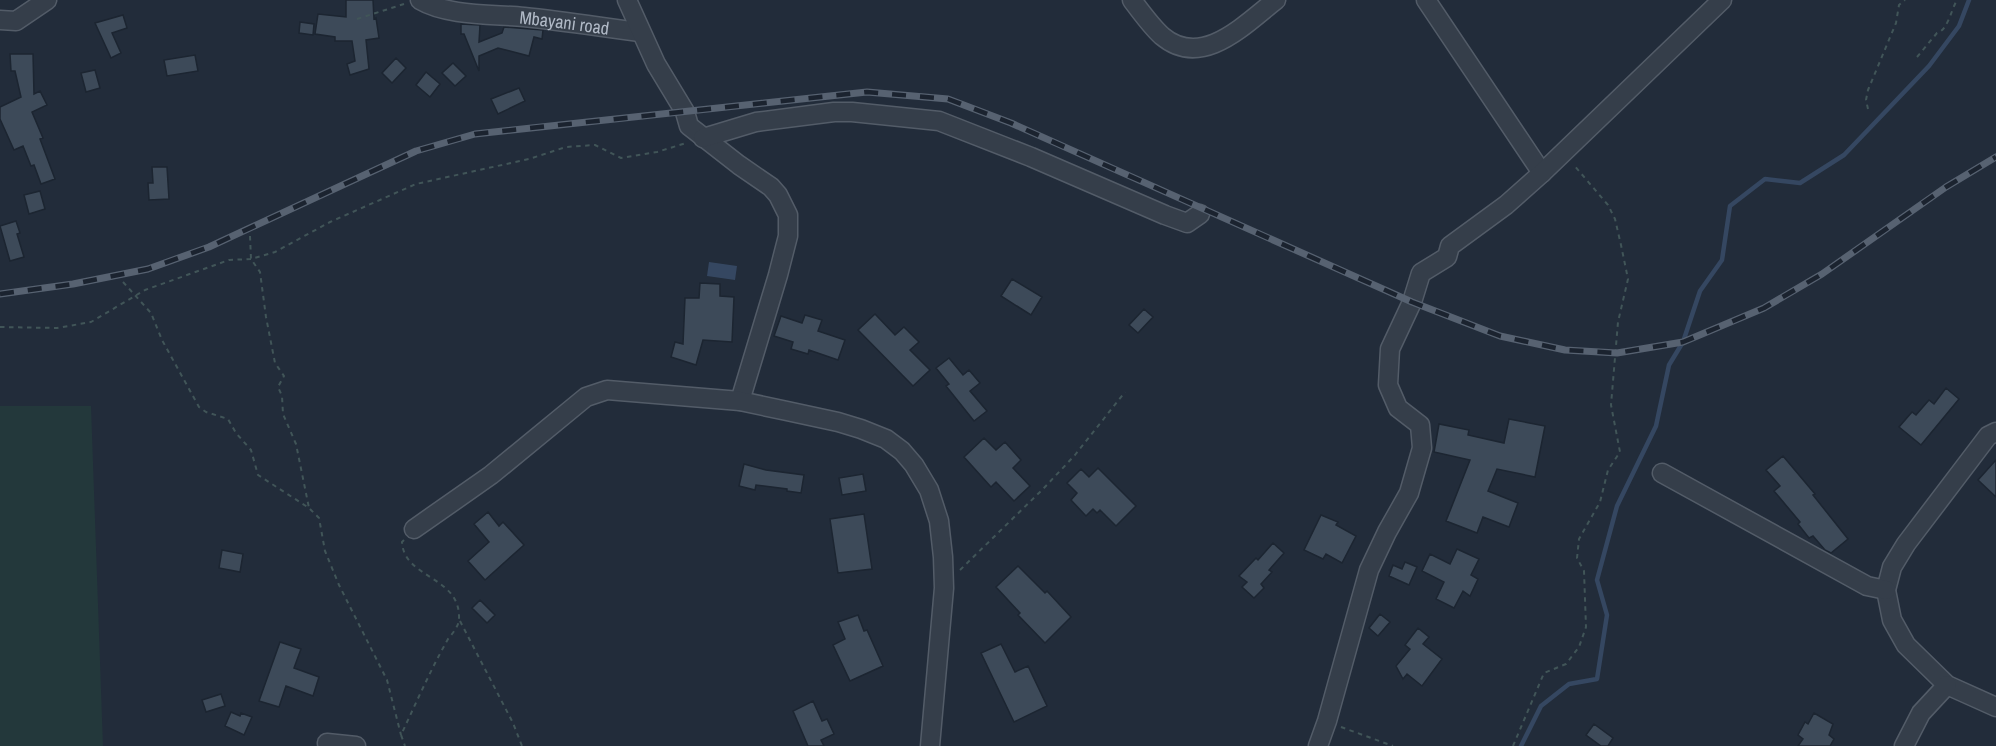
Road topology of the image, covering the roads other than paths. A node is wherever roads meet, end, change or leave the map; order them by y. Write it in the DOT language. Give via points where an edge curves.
graph roads {
  1 [pos="47,0"];
  2 [pos="627,0"];
  3 [pos="1132,0"];
  4 [pos="1276,0"];
  5 [pos="1426,0"];
  6 [pos="1722,0"];
  7 [pos="414,1"];
  8 [pos="0,20"];
  9 [pos="640,32"];
  10 [pos="703,138"];
  11 [pos="1542,173"];
  12 [pos="1200,214"];
  13 [pos="740,401"];
  14 [pos="1996,432"];
  15 [pos="1662,473"];
  16 [pos="414,529"];
  17 [pos="1886,590"];
  18 [pos="1947,685"];
  19 [pos="1996,707"];
  20 [pos="327,743"];
  21 [pos="356,746"];
  22 [pos="930,746"];
  23 [pos="1318,746"];
  24 [pos="1904,746"];
  1 -- 8 [label="street" via="16,21"];
  2 -- 9 [label="street"];
  3 -- 4 [label="street" via="1164,37 1185,48 1204,48 1226,38"];
  5 -- 11 [label="street"];
  6 -- 11 [label="street"];
  7 -- 9 [label="street, Mbayani road" via="451,11"];
  9 -- 10 [label="street" via="689,126"];
  10 -- 12 [label="street" via="756,122 834,112 939,121 1187,223"];
  10 -- 13 [label="street" via="771,186 788,215 788,236 778,275"];
  11 -- 23 [label="street" via="1450,246 1447,257 1421,273 1390,350 1388,385 1398,408 1420,425 1422,448 1409,493 1369,570"];
  13 -- 16 [label="street" via="607,390 593,393 491,475"];
  13 -- 22 [label="street" via="838,422 886,440 902,451 929,490 939,521 944,583"];
  14 -- 17 [label="street" via="1988,436 1906,544 1892,567"];
  15 -- 17 [label="street" via="1867,586"];
  17 -- 18 [label="street" via="1892,620 1906,645"];
  18 -- 19 [label="street"];
  18 -- 24 [label="street" via="1921,713"];
  20 -- 21 [label="street"];
}
